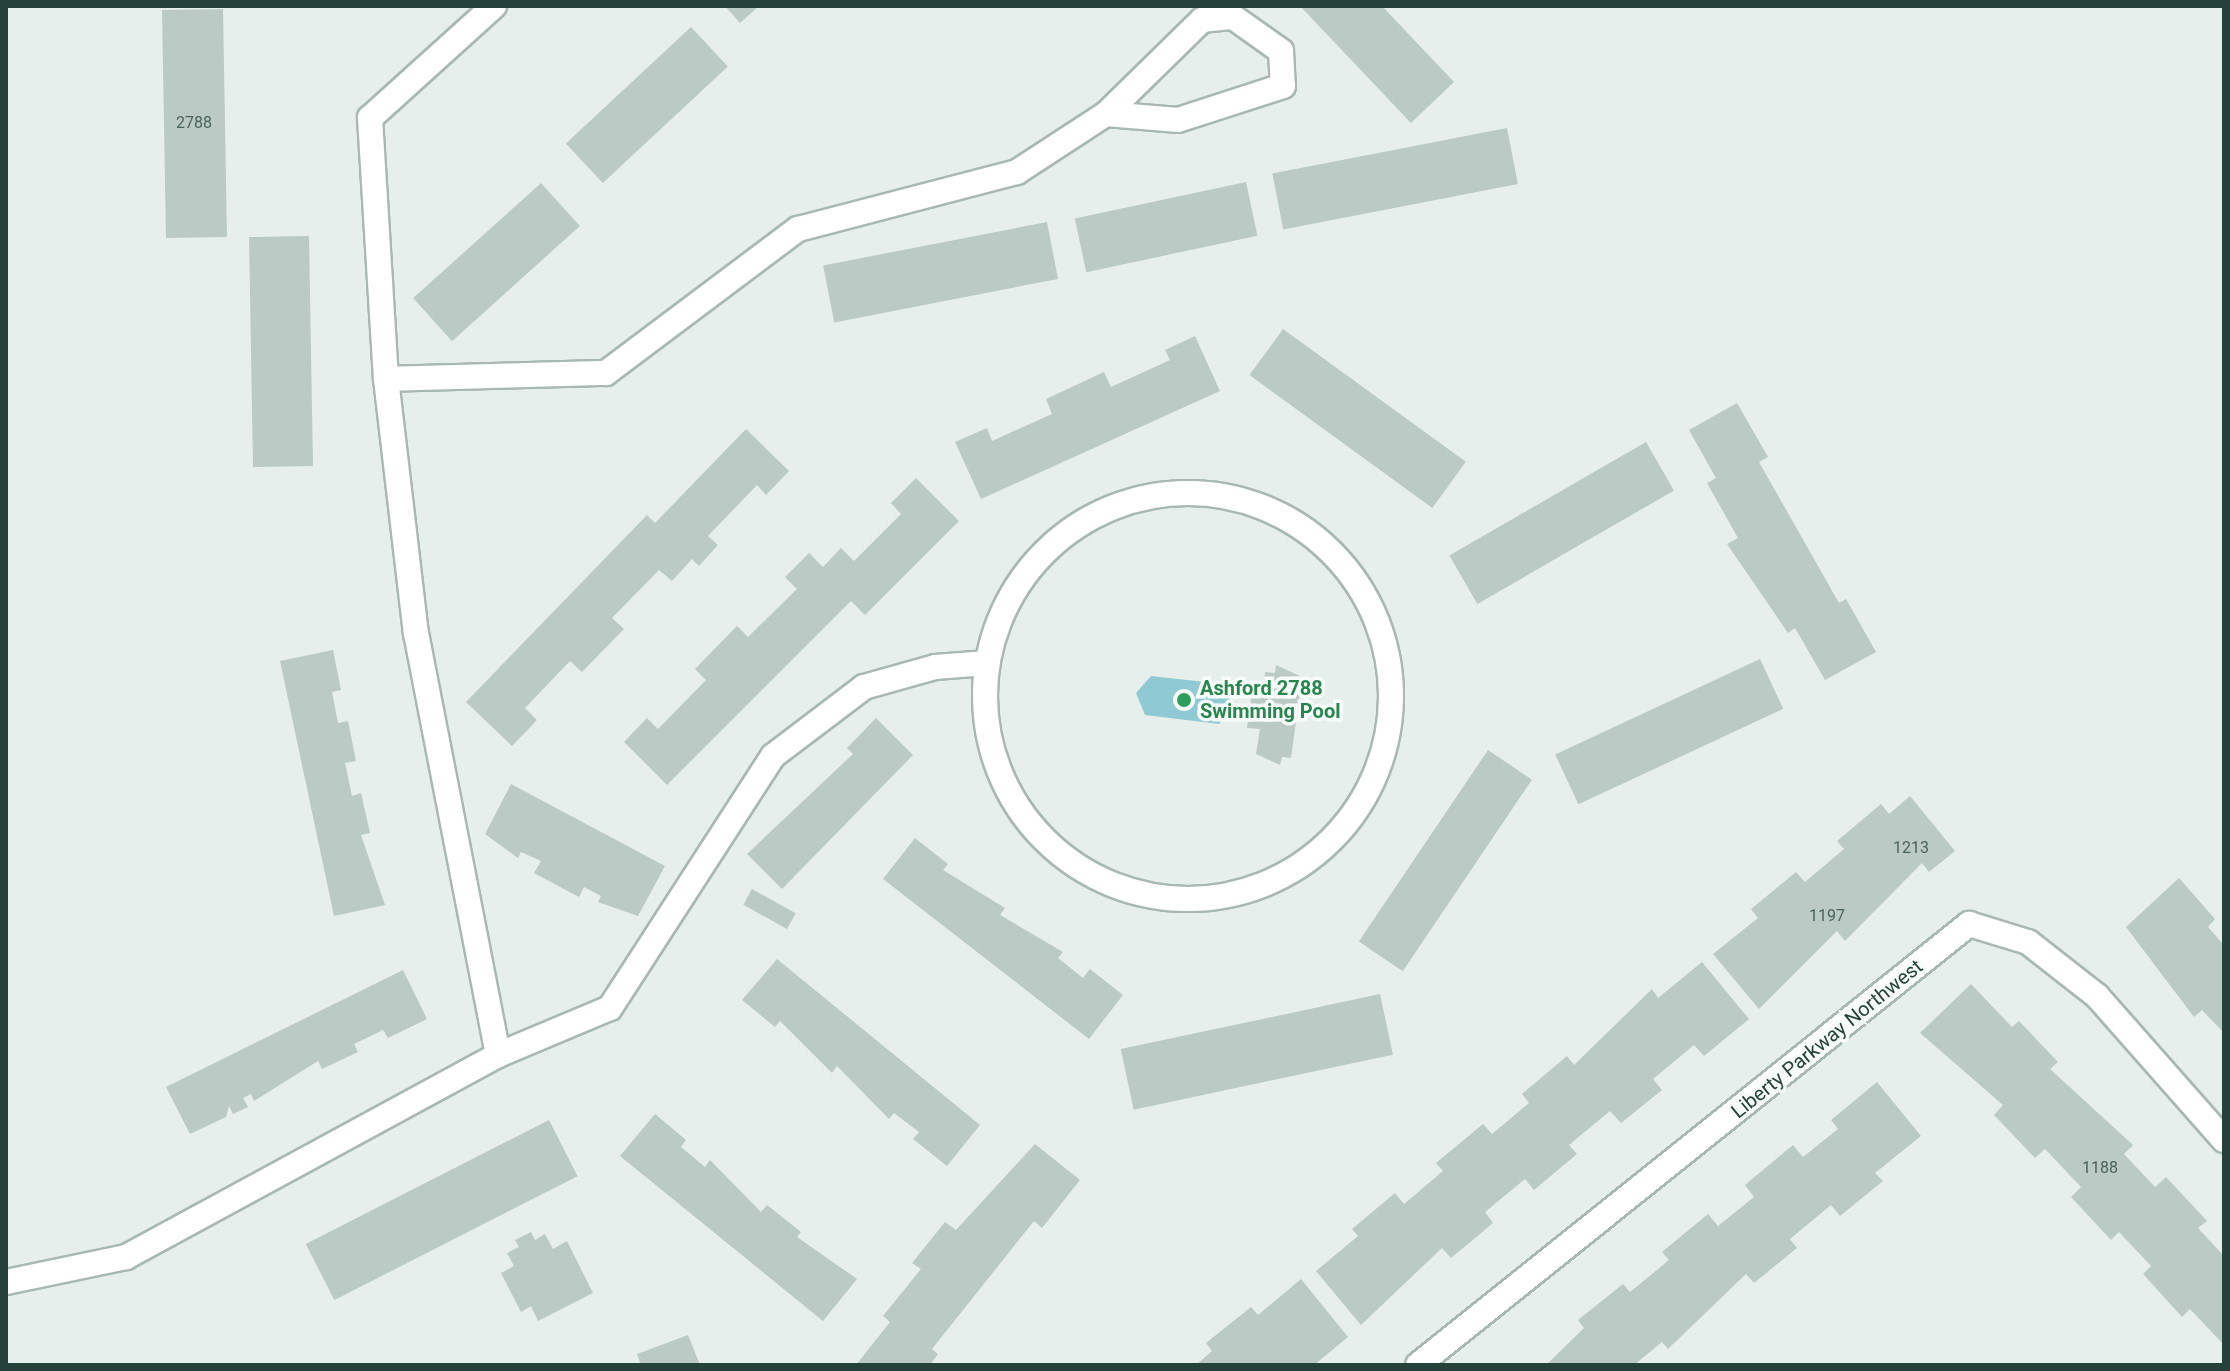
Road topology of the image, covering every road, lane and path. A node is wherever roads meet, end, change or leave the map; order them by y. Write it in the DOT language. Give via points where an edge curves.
graph roads {
  1 [pos="494,6"];
  2 [pos="1106,114"];
  3 [pos="386,379"];
  4 [pos="987,663"];
  5 [pos="498,1055"];
  6 [pos="2224,1140"];
  7 [pos="6,1282"];
  8 [pos="1418,1365"];
  1 -- 3 [label="street" via="370,118"];
  2 -- 2 [label="street" via="1202,20 1233,17 1281,51 1283,86 1178,120"];
  2 -- 3 [label="street" via="1017,172 798,229 606,373"];
  3 -- 5 [label="street" via="416,633"];
  4 -- 4 [label="street" via="1016,586 1072,528 1147,496 1229,496 1304,529 1360,588 1390,663 1387,743 1355,814 1299,867 1226,896 1149,895 1077,865 1021,811 989,740"];
  4 -- 5 [label="street" via="935,667 864,687 773,756 610,1008"];
  5 -- 7 [label="street" via="126,1257"];
  6 -- 8 [label="street, Liberty Parkway Northwest" via="2097,996 2028,942 1969,924"];
}
